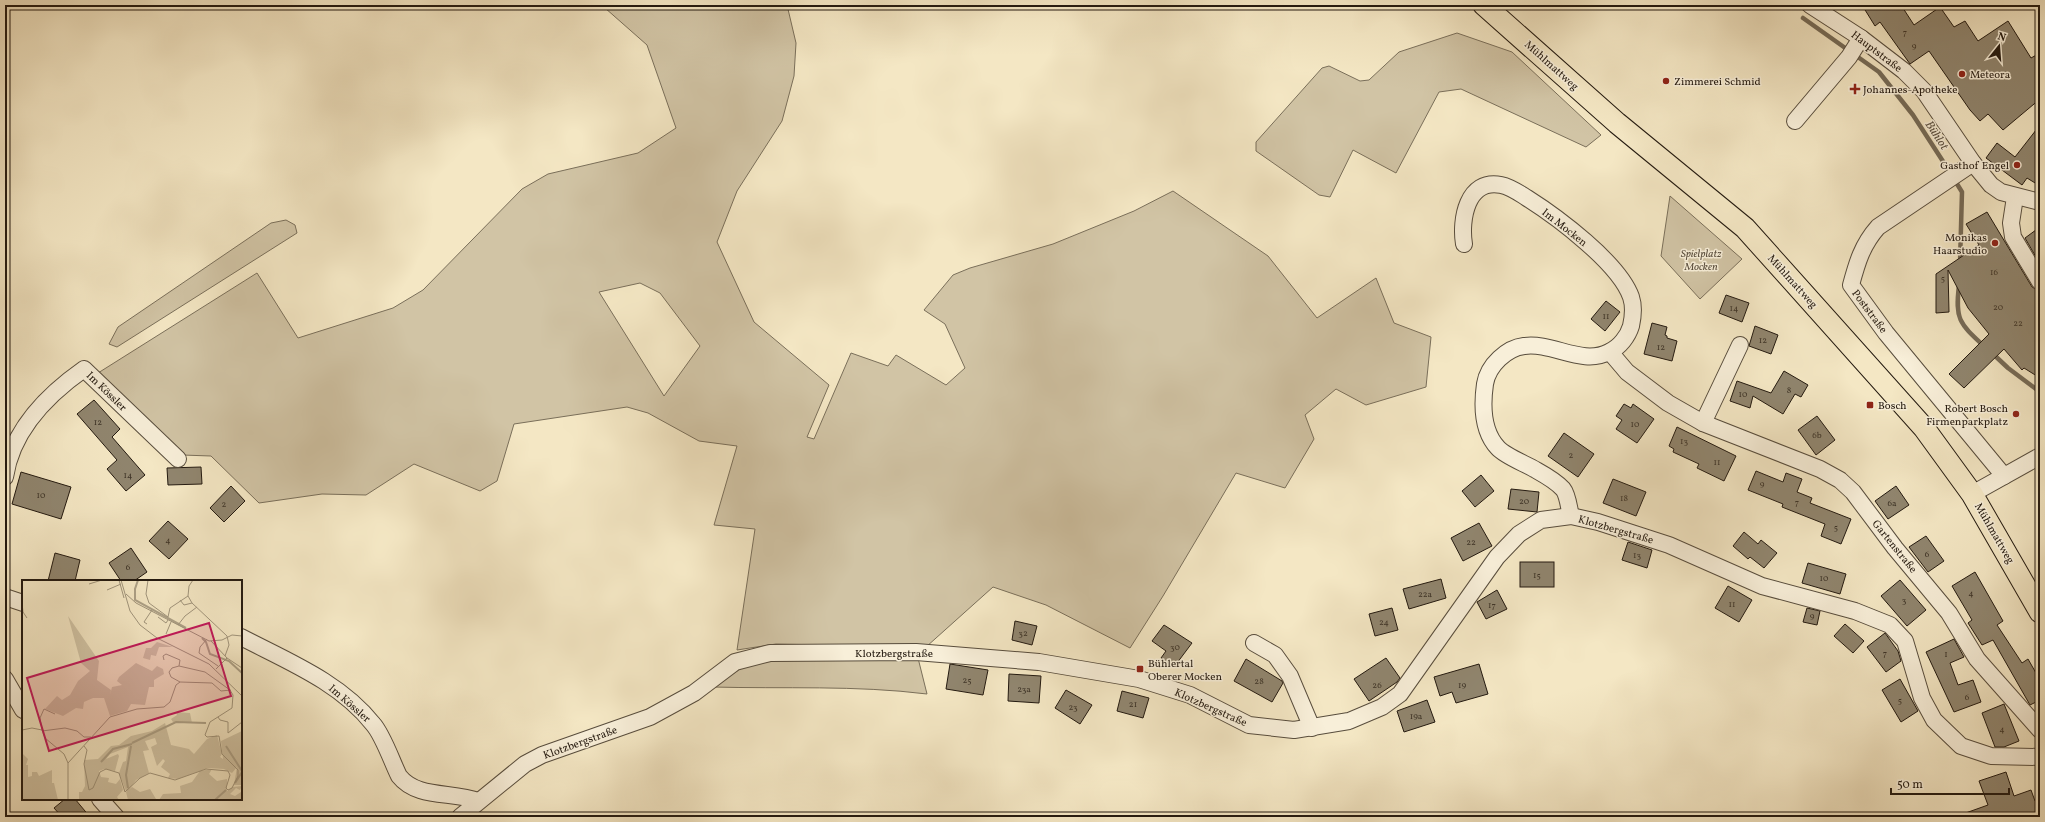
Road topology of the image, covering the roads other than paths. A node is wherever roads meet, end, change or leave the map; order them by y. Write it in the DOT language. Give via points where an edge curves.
graph roads {
  1 [pos="1484,5"];
  2 [pos="1810,5"];
  3 [pos="1855,48"];
  4 [pos="1795,121"];
  5 [pos="1968,166"];
  6 [pos="2015,197"];
  7 [pos="2040,202"];
  8 [pos="1464,244"];
  9 [pos="2040,282"];
  10 [pos="1740,345"];
  11 [pos="1610,352"];
  12 [pos="1703,423"];
  13 [pos="2040,456"];
  14 [pos="178,459"];
  15 [pos="2004,476"];
  16 [pos="5,477"];
  17 [pos="1972,494"];
  18 [pos="1571,516"];
  19 [pos="5,597"];
  20 [pos="22,603"];
  21 [pos="2040,612"];
  22 [pos="242,638"];
  23 [pos="1254,643"];
  24 [pos="5,679"];
  25 [pos="22,708"];
  26 [pos="1312,728"];
  27 [pos="2040,730"];
  28 [pos="2040,757"];
  29 [pos="101,800"];
  30 [pos="478,801"];
  31 [pos="116,817"];
  32 [pos="460,817"];
  1 -- 17 [label="main road, Mühlmattweg" via="1617,123 1744,228 1924,428"];
  2 -- 3 [label="street, Hauptstraße"];
  3 -- 4 [label="street"];
  3 -- 5 [label="street, Hauptstraße" via="1904,71 1924,91"];
  5 -- 6 [label="street, Hauptstraße" via="2001,192"];
  5 -- 15 [label="street, Poststraße" via="1878,227 1867,239 1858,258 1851,285 1886,333"];
  6 -- 7 [label="street, Hauptstraße"];
  6 -- 9 [label="street" via="2011,223 2013,237"];
  8 -- 11 [label="street, Im Mocken" via="1462,230 1465,212 1473,194 1485,186 1499,184 1532,202 1592,248 1616,274 1631,297 1633,309 1629,333"];
  10 -- 12 [label="street"];
  11 -- 12 [label="street, Gartenstraße" via="1627,372 1668,403"];
  11 -- 18 [label="street" via="1582,356 1549,348 1525,346 1506,352 1485,381 1483,412 1489,435 1498,449 1563,489"];
  12 -- 27 [label="street, Gartenstraße" via="1820,469 1840,480 1853,492 1949,613 1977,659"];
  13 -- 15 [label="street"];
  14 -- 16 [label="street, Im Kössler" via="84,369 60,386 33,415 11,451"];
  15 -- 17 [label="street"];
  17 -- 21 [label="main road, Mühlmattweg"];
  18 -- 26 [label="street, Klotzbergstraße" via="1541,520 1519,534 1497,557 1400,694 1382,707 1349,721"];
  18 -- 28 [label="street, Klotzbergstraße" via="1669,545 1762,586 1855,611 1890,625 1905,641 1922,698 1934,720 1961,746 1991,756"];
  19 -- 20 [label="street"];
  22 -- 30 [label="street, Im Kössler" via="328,683 350,701 374,724 405,784 418,791 464,796"];
  23 -- 26 [label="street" via="1275,655 1290,676"];
  24 -- 25 [label="street"];
  26 -- 30 [label="street, Klotzbergstraße" via="1294,730 1249,725 1190,695 1139,679 1039,662 916,652 770,653 735,662 694,693 650,717 542,755 525,764"];
  29 -- 31 [label="street"];
  30 -- 32 [label="street, Klotzbergstraße"];
}
